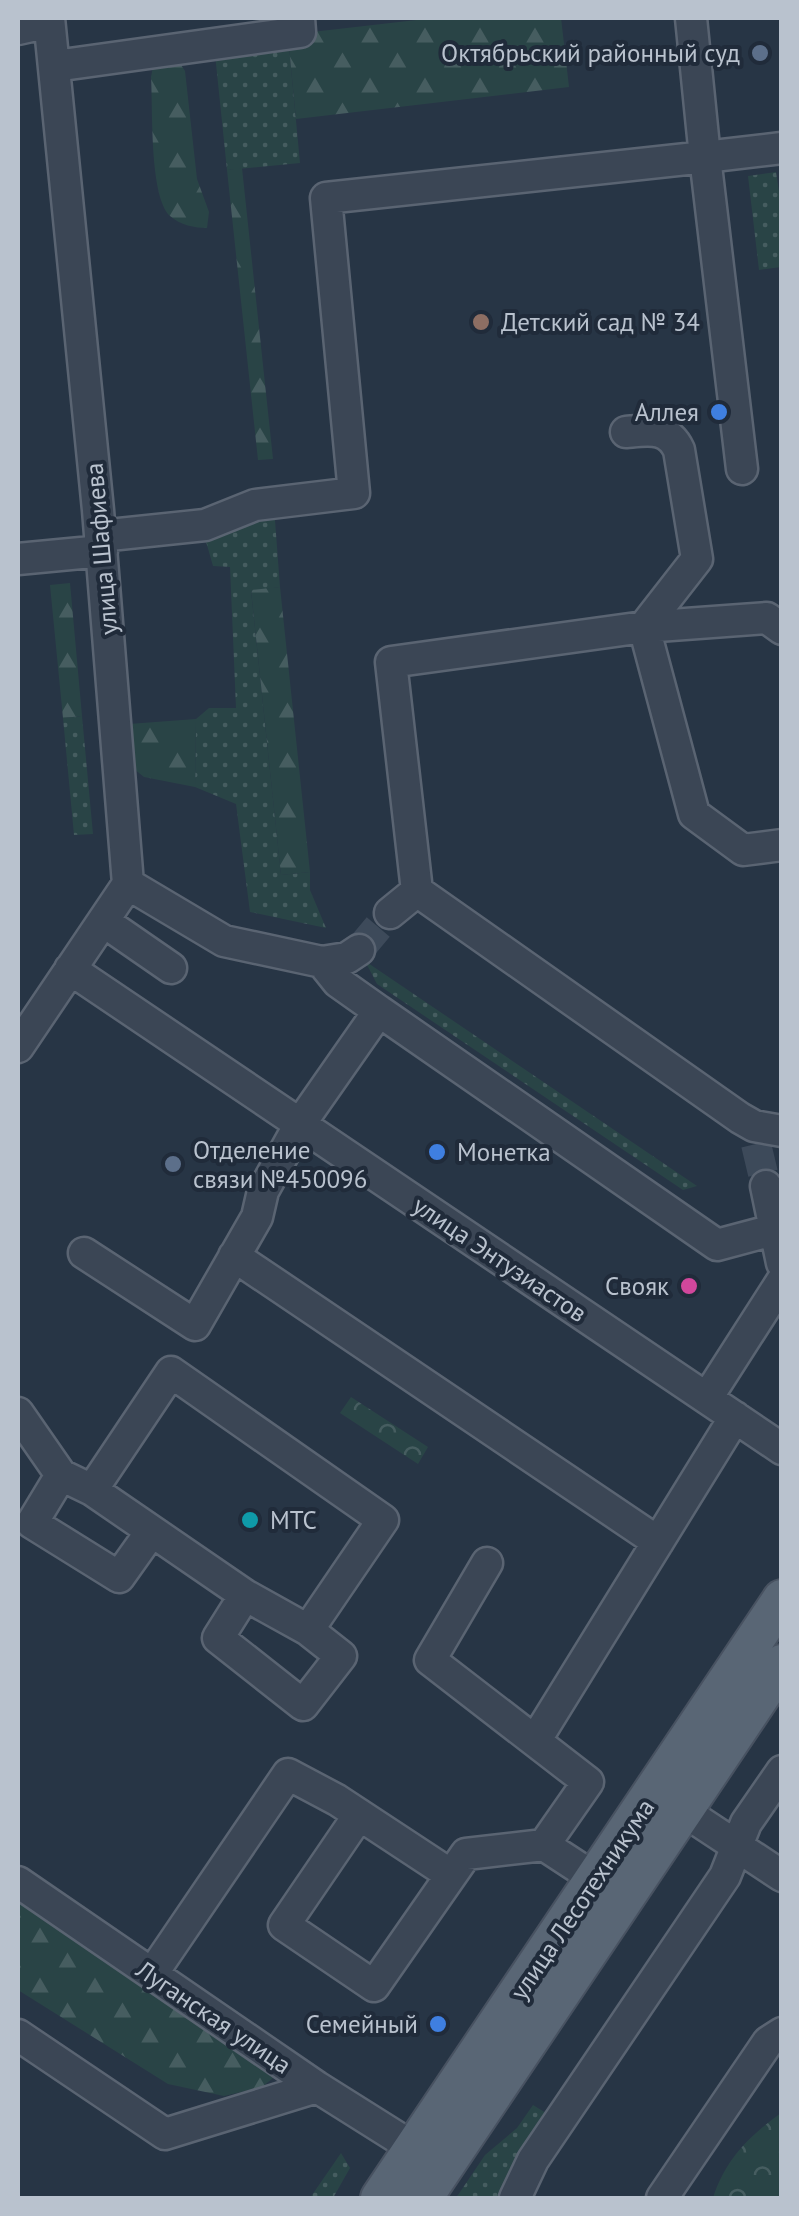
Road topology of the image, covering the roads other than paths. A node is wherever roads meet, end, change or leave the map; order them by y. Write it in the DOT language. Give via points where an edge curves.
graph roads {
  1 [pos="299,18"];
  2 [pos="691,18"];
  3 [pos="49,20"];
  4 [pos="18,29"];
  5 [pos="54,66"];
  6 [pos="782,148"];
  7 [pos="705,158"];
  8 [pos="626,432"];
  9 [pos="742,469"];
  10 [pos="101,543"];
  11 [pos="18,560"];
  12 [pos="644,627"];
  13 [pos="782,630"];
  14 [pos="782,844"];
  15 [pos="128,884"];
  16 [pos="417,891"];
  17 [pos="390,913"];
  18 [pos="103,922"];
  19 [pos="359,950"];
  20 [pos="322,962"];
  21 [pos="171,968"];
  22 [pos="70,970"];
  23 [pos="380,1011"];
  24 [pos="18,1047"];
  25 [pos="300,1124"];
  26 [pos="764,1134"];
  27 [pos="766,1186"];
  28 [pos="774,1230"];
  29 [pos="84,1253"];
  30 [pos="234,1256"];
  31 [pos="782,1263"];
  32 [pos="782,1281"];
  33 [pos="707,1398"];
  34 [pos="18,1413"];
  35 [pos="735,1418"];
  36 [pos="782,1449"];
  37 [pos="61,1475"];
  38 [pos="92,1490"];
  39 [pos="151,1532"];
  40 [pos="658,1542"];
  41 [pos="487,1563"];
  42 [pos="246,1596"];
  43 [pos="782,1599"];
  44 [pos="308,1630"];
  45 [pos="782,1664"];
  46 [pos="535,1741"];
  47 [pos="782,1771"];
  48 [pos="682,1810"];
  49 [pos="358,1815"];
  50 [pos="544,1844"];
  51 [pos="738,1846"];
  52 [pos="451,1875"];
  53 [pos="782,1876"];
  54 [pos="596,1879"];
  55 [pos="18,1882"];
  56 [pos="152,1974"];
  57 [pos="782,2033"];
  58 [pos="18,2035"];
  59 [pos="316,2087"];
  60 [pos="414,2148"];
  61 [pos="380,2198"];
  62 [pos="423,2198"];
  63 [pos="515,2198"];
  64 [pos="662,2198"];
  1 -- 5 [label="street" via="300,32"];
  2 -- 7 [label="street"];
  3 -- 4 [label="street"];
  3 -- 5 [label="street, улица Шафиева"];
  5 -- 10 [label="street, улица Шафиева"];
  6 -- 7 [label="street"];
  7 -- 9 [label="street"];
  7 -- 10 [label="street" via="326,198 354,492 255,504 205,525"];
  8 -- 12 [label="street" via="656,430 676,443 697,559"];
  10 -- 11 [label="street"];
  10 -- 15 [label="street, улица Шафиева"];
  12 -- 13 [label="street" via="768,618"];
  12 -- 14 [label="street" via="694,814 743,850"];
  12 -- 16 [label="street" via="391,662"];
  15 -- 18 [label="street"];
  15 -- 20 [label="street" via="224,941"];
  16 -- 17 [label="street"];
  16 -- 26 [label="street"];
  18 -- 21 [label="street"];
  18 -- 22 [label="street"];
  19 -- 20 [label="street"];
  20 -- 23 [label="street"];
  22 -- 24 [label="street"];
  22 -- 25 [label="street, улица Энтузиастов"];
  23 -- 25 [label="street"];
  23 -- 28 [label="street" via="717,1246"];
  25 -- 30 [label="street"];
  25 -- 33 [label="street, улица Энтузиастов"];
  27 -- 28 [label="street"];
  28 -- 31 [label="street"];
  29 -- 30 [label="street" via="195,1325"];
  30 -- 40 [label="street"];
  32 -- 33 [label="street"];
  33 -- 35 [label="street, улица Энтузиастов"];
  34 -- 37 [label="street"];
  35 -- 36 [label="street, улица Энтузиастов"];
  35 -- 40 [label="street"];
  37 -- 38 [label="street"];
  37 -- 39 [label="street" via="32,1523 119,1576"];
  38 -- 39 [label="street"];
  38 -- 44 [label="street" via="171,1372 383,1520"];
  39 -- 42 [label="street"];
  40 -- 46 [label="street"];
  41 -- 46 [label="street" via="430,1660"];
  42 -- 44 [label="street"];
  42 -- 44 [label="street" via="218,1638 303,1705 341,1656"];
  43 -- 54 [label="main road, улица Лесотехникума"];
  45 -- 48 [label="main road, улица Лесотехникума"];
  46 -- 50 [label="street" via="588,1782"];
  47 -- 51 [label="street"];
  48 -- 51 [label="street"];
  48 -- 62 [label="main road, улица Лесотехникума"];
  49 -- 52 [label="street"];
  49 -- 52 [label="street" via="284,1924 374,1986"];
  49 -- 56 [label="street" via="288,1774"];
  50 -- 52 [label="street" via="466,1854"];
  50 -- 54 [label="street"];
  51 -- 53 [label="street"];
  51 -- 63 [label="street" via="726,1876 533,2160"];
  54 -- 60 [label="main road, улица Лесотехникума"];
  55 -- 56 [label="street, Луганская улица"];
  56 -- 59 [label="street, Луганская улица"];
  57 -- 64 [label="street" via="768,2042"];
  58 -- 59 [label="street" via="165,2134"];
  59 -- 60 [label="street, Луганская улица"];
  60 -- 61 [label="main road, улица Лесотехникума"];
}
